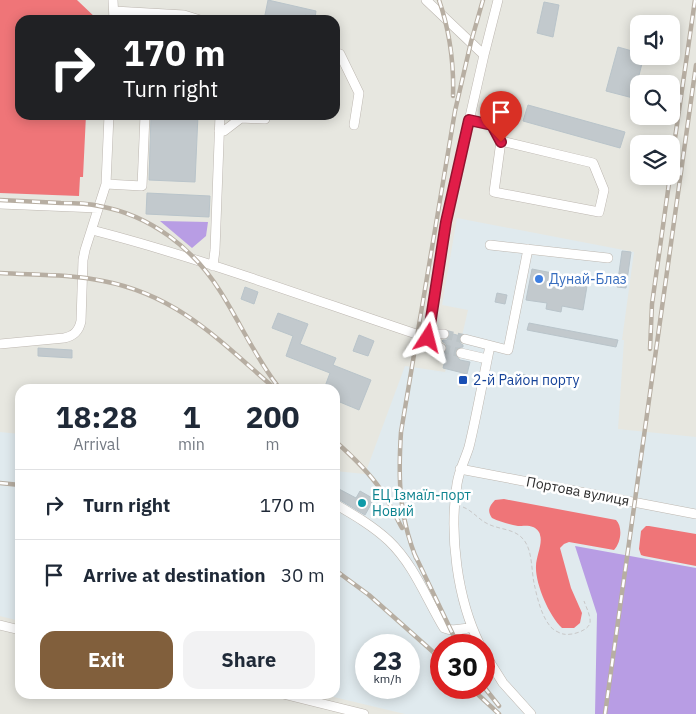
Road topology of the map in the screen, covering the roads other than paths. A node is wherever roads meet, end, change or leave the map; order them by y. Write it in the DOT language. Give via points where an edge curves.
graph roads {
  1 [pos="113,0"];
  2 [pos="426,0"];
  3 [pos="498,0"];
  4 [pos="114,15"];
  5 [pos="340,54"];
  6 [pos="484,55"];
  7 [pos="109,120"];
  8 [pos="145,120"];
  9 [pos="220,120"];
  10 [pos="237,120"];
  11 [pos="469,120"];
  12 [pos="354,125"];
  13 [pos="219,131"];
  14 [pos="501,142"];
  15 [pos="106,184"];
  16 [pos="0,204"];
  17 [pos="98,208"];
  18 [pos="92,230"];
  19 [pos="490,245"];
  20 [pos="528,249"];
  21 [pos="608,258"];
  22 [pos="213,266"];
  23 [pos="444,334"];
  24 [pos="428,338"];
  25 [pos="464,340"];
  26 [pos="0,344"];
  27 [pos="490,346"];
  28 [pos="441,348"];
  29 [pos="461,353"];
  30 [pos="487,359"];
  31 [pos="460,469"];
  32 [pos="340,507"];
  33 [pos="696,514"];
  34 [pos="0,625"];
  35 [pos="472,627"];
  36 [pos="15,629"];
  37 [pos="475,634"];
  38 [pos="495,671"];
  39 [pos="303,699"];
  40 [pos="364,714"];
  41 [pos="531,714"];
  1 -- 4 [label="street"];
  2 -- 6 [label="street"];
  3 -- 6 [label="street"];
  5 -- 12 [label="street" via="359,93"];
  6 -- 11 [label="street"];
  7 -- 15 [label="street"];
  8 -- 15 [label="street" via="142,186"];
  9 -- 13 [label="street"];
  10 -- 13 [label="street" via="224,131"];
  11 -- 14 [label="street" via="492,125"];
  11 -- 24 [label="street" via="446,222"];
  13 -- 22 [label="street"];
  14 -- 14 [label="street" via="494,192 599,212 604,190 593,164"];
  15 -- 17 [label="street"];
  16 -- 17 [label="street"];
  17 -- 18 [label="street"];
  18 -- 22 [label="street"];
  18 -- 26 [label="street" via="85,250 78,330 70,337"];
  19 -- 20 [label="street"];
  20 -- 21 [label="street"];
  20 -- 27 [label="street" via="508,350"];
  22 -- 24 [label="street"];
  23 -- 24 [label="street"];
  24 -- 28 [label="street"];
  25 -- 27 [label="street"];
  27 -- 30 [label="street"];
  29 -- 30 [label="street"];
  30 -- 31 [label="street" via="468,449"];
  31 -- 33 [label="street, Портова вулиця"];
  31 -- 35 [label="street" via="454,527 457,566"];
  32 -- 35 [label="street" via="371,526 404,558 444,628"];
  34 -- 36 [label="street"];
  35 -- 37 [label="street"];
  38 -- 41 [label="street"];
  39 -- 40 [label="street"];
}
